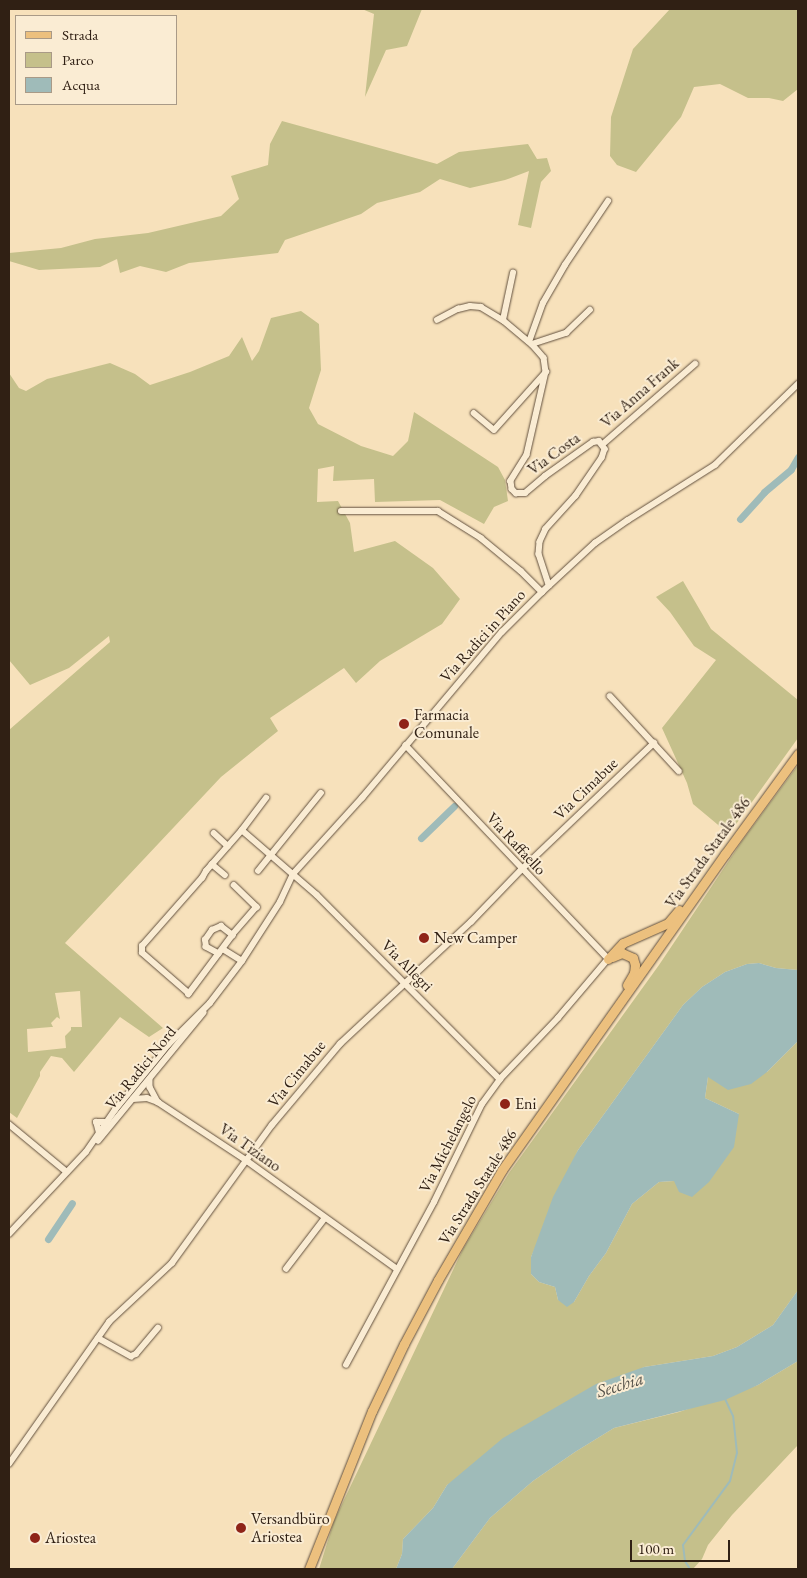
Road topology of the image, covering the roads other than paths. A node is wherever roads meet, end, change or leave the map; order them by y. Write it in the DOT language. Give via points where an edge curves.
graph roads {
  1 [pos="608,201"];
  2 [pos="513,273"];
  3 [pos="590,310"];
  4 [pos="436,320"];
  5 [pos="503,320"];
  6 [pos="531,343"];
  7 [pos="695,364"];
  8 [pos="546,372"];
  9 [pos="798,384"];
  10 [pos="474,413"];
  11 [pos="603,444"];
  12 [pos="341,511"];
  13 [pos="549,584"];
  14 [pos="542,592"];
  15 [pos="610,696"];
  16 [pos="654,743"];
  17 [pos="406,746"];
  18 [pos="798,754"];
  19 [pos="679,771"];
  20 [pos="321,793"];
  21 [pos="266,798"];
  22 [pos="242,830"];
  23 [pos="214,833"];
  24 [pos="228,846"];
  25 [pos="271,855"];
  26 [pos="212,864"];
  27 [pos="521,870"];
  28 [pos="258,872"];
  29 [pos="293,874"];
  30 [pos="225,875"];
  31 [pos="704,883"];
  32 [pos="234,885"];
  33 [pos="232,935"];
  34 [pos="221,951"];
  35 [pos="608,959"];
  36 [pos="242,961"];
  37 [pos="404,982"];
  38 [pos="205,1009"];
  39 [pos="603,1027"];
  40 [pos="151,1077"];
  41 [pos="500,1079"];
  42 [pos="136,1085"];
  43 [pos="133,1099"];
  44 [pos="158,1102"];
  45 [pos="116,1119"];
  46 [pos="106,1122"];
  47 [pos="9,1124"];
  48 [pos="99,1133"];
  49 [pos="95,1142"];
  50 [pos="246,1160"];
  51 [pos="67,1172"];
  52 [pos="325,1218"];
  53 [pos="9,1234"];
  54 [pos="286,1269"];
  55 [pos="397,1269"];
  56 [pos="158,1328"];
  57 [pos="98,1338"];
  58 [pos="346,1364"];
  59 [pos="9,1464"];
  60 [pos="309,1569"];
  1 -- 6 [label="street" via="543,303"];
  2 -- 5 [label="street"];
  3 -- 6 [label="street" via="566,333"];
  4 -- 5 [label="street" via="470,306 481,307"];
  5 -- 6 [label="street"];
  6 -- 8 [label="street" via="544,358"];
  7 -- 11 [label="street, Via Anna Frank"];
  8 -- 10 [label="street" via="494,430"];
  8 -- 11 [label="street, Via Costa" via="527,455 511,481 512,489 516,493 524,493 593,442"];
  9 -- 13 [label="street, Via Radici in Piano" via="715,464 628,520"];
  11 -- 13 [label="street, Via Costa" via="602,458 576,496 546,529 540,542 539,554"];
  12 -- 14 [label="street" via="438,511 481,538"];
  13 -- 14 [label="street, Via Radici in Piano"];
  14 -- 17 [label="street, Via Radici in Piano" via="502,632"];
  15 -- 16 [label="street"];
  16 -- 19 [label="street"];
  16 -- 27 [label="street, Via Cimabue"];
  17 -- 27 [label="street, Via Raffaello"];
  17 -- 29 [label="street, Via Radici in Piano"];
  18 -- 31 [label="main road, Via Strada Statale 486"];
  20 -- 25 [label="street"];
  21 -- 22 [label="street"];
  22 -- 24 [label="street"];
  22 -- 25 [label="street, Via Allegri"];
  23 -- 24 [label="street"];
  24 -- 26 [label="street"];
  25 -- 28 [label="street"];
  25 -- 29 [label="street, Via Allegri"];
  26 -- 30 [label="street"];
  26 -- 34 [label="street" via="141,950 189,994"];
  27 -- 35 [label="street, Via Raffaello"];
  27 -- 37 [label="street, Via Cimabue" via="471,922"];
  29 -- 36 [label="street, Via Radici in Piano" via="280,902"];
  29 -- 37 [label="street, Via Allegri"];
  31 -- 35 [label="main road" via="691,893 668,923 623,942"];
  31 -- 39 [label="main road, Via Strada Statale 486"];
  32 -- 33 [label="street" via="257,907"];
  33 -- 34 [label="street"];
  33 -- 34 [label="street" via="221,926 212,930 205,940 206,947"];
  34 -- 36 [label="street"];
  35 -- 39 [label="main road" via="628,954 635,965 631,980"];
  35 -- 41 [label="street, Via Michelangelo"];
  36 -- 38 [label="street, Via Radici in Piano"];
  37 -- 41 [label="street, Via Allegri"];
  37 -- 50 [label="street, Via Cimabue" via="340,1044"];
  38 -- 40 [label="street, Via Radici Nord"];
  38 -- 42 [label="street, Via Radici in Piano" via="178,1034"];
  39 -- 60 [label="main road, Via Strada Statale 486" via="502,1170 438,1280 372,1411"];
  40 -- 43 [label="street, Via Radici Nord"];
  40 -- 44 [label="street" via="150,1088"];
  41 -- 55 [label="street, Via Michelangelo" via="482,1104"];
  42 -- 46 [label="street, Via Radici Nord"];
  43 -- 44 [label="street" via="147,1098"];
  43 -- 45 [label="street, Via Radici Nord"];
  44 -- 50 [label="street, Via Tiziano"];
  45 -- 46 [label="street"];
  45 -- 49 [label="street, Via Radici Nord"];
  46 -- 48 [label="street, Via Radici Nord"];
  46 -- 48 [label="street" via="96,1122"];
  47 -- 51 [label="street"];
  48 -- 49 [label="street, Via Radici Nord"];
  49 -- 51 [label="street, Via Radici Nord"];
  50 -- 52 [label="street, Via Tiziano"];
  50 -- 57 [label="street, Via Cimabue" via="172,1263 109,1322"];
  51 -- 53 [label="street, Via Radici Nord"];
  52 -- 54 [label="street"];
  52 -- 55 [label="street, Via Tiziano"];
  55 -- 58 [label="street, Via Michelangelo"];
  56 -- 57 [label="street" via="131,1356"];
  57 -- 59 [label="street, Via Cimabue"];
}
